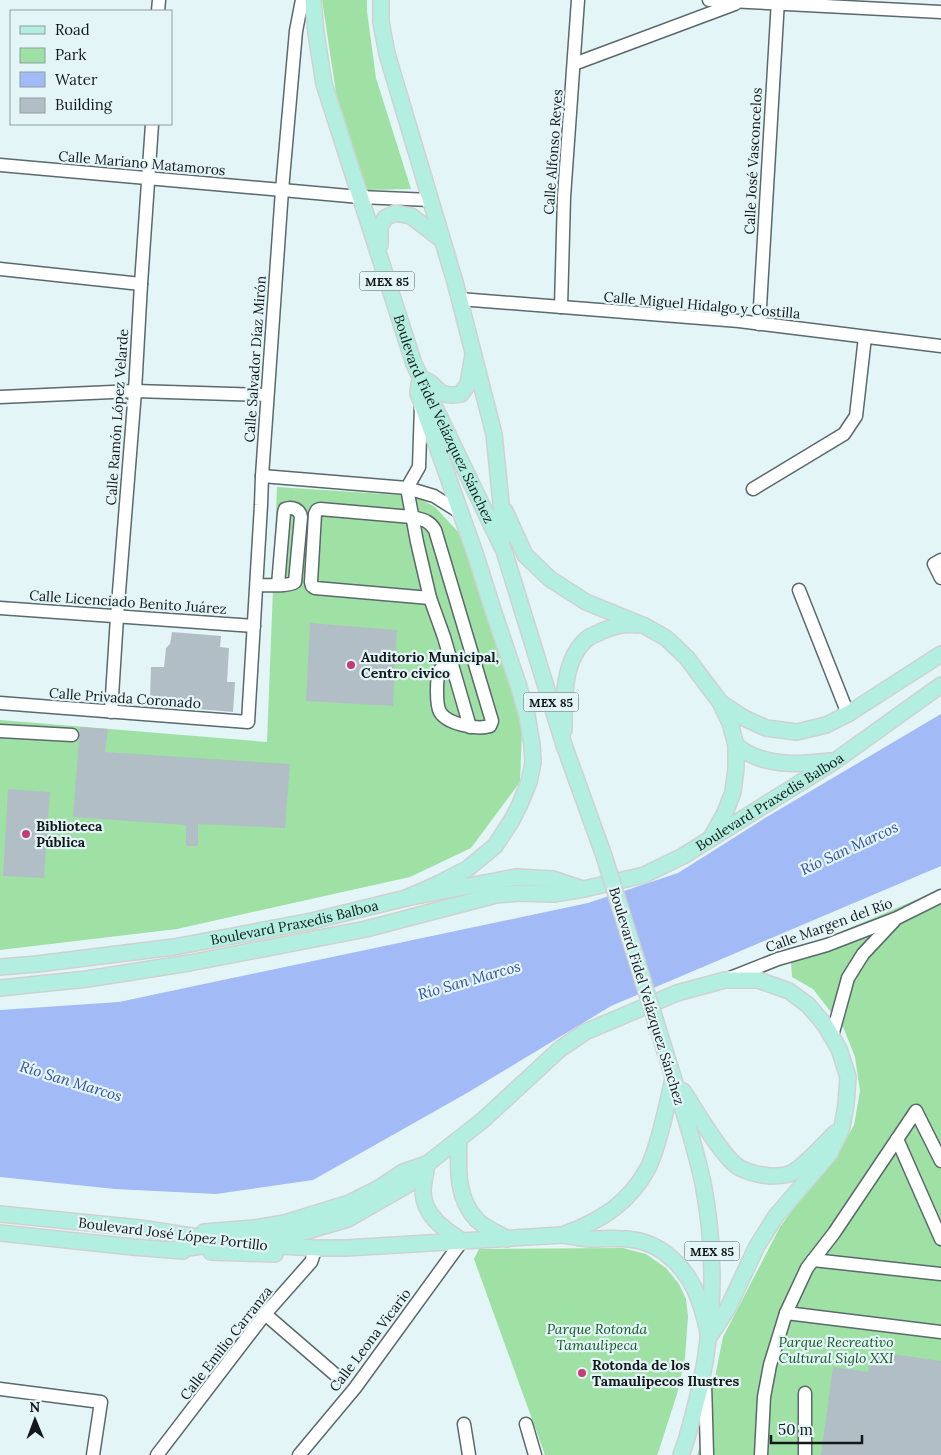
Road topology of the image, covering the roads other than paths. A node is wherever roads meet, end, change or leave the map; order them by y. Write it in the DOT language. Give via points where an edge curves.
graph roads {
  1 [pos="302,0"];
  2 [pos="313,0"];
  3 [pos="381,0"];
  4 [pos="578,0"];
  5 [pos="709,0"];
  6 [pos="740,2"];
  7 [pos="778,2"];
  8 [pos="941,12"];
  9 [pos="574,64"];
  10 [pos="152,125"];
  11 [pos="0,165"];
  12 [pos="149,179"];
  13 [pos="282,190"];
  14 [pos="360,197"];
  15 [pos="430,200"];
  16 [pos="441,239"];
  17 [pos="380,258"];
  18 [pos="0,268"];
  19 [pos="141,284"];
  20 [pos="459,299"];
  21 [pos="560,307"];
  22 [pos="759,324"];
  23 [pos="865,337"];
  24 [pos="941,346"];
  25 [pos="474,355"];
  26 [pos="422,379"];
  27 [pos="135,391"];
  28 [pos="267,395"];
  29 [pos="0,397"];
  30 [pos="421,401"];
  31 [pos="262,476"];
  32 [pos="407,488"];
  33 [pos="753,489"];
  34 [pos="501,502"];
  35 [pos="461,512"];
  36 [pos="412,517"];
  37 [pos="502,547"];
  38 [pos="941,560"];
  39 [pos="941,578"];
  40 [pos="257,584"];
  41 [pos="278,585"];
  42 [pos="800,590"];
  43 [pos="430,598"];
  44 [pos="0,608"];
  45 [pos="117,617"];
  46 [pos="254,626"];
  47 [pos="645,626"];
  48 [pos="941,654"];
  49 [pos="450,659"];
  50 [pos="941,685"];
  51 [pos="720,702"];
  52 [pos="0,704"];
  53 [pos="111,712"];
  54 [pos="848,714"];
  55 [pos="248,722"];
  56 [pos="470,727"];
  57 [pos="0,731"];
  58 [pos="72,735"];
  59 [pos="564,745"];
  60 [pos="736,745"];
  61 [pos="835,761"];
  62 [pos="710,839"];
  63 [pos="584,889"];
  64 [pos="941,896"];
  65 [pos="406,898"];
  66 [pos="897,918"];
  67 [pos="98,956"];
  68 [pos="0,967"];
  69 [pos="101,976"];
  70 [pos="725,980"];
  71 [pos="0,988"];
  72 [pos="832,1036"];
  73 [pos="673,1077"];
  74 [pos="842,1127"];
  75 [pos="897,1139"];
  76 [pos="458,1140"];
  77 [pos="941,1161"];
  78 [pos="427,1164"];
  79 [pos="0,1214"];
  80 [pos="168,1232"];
  81 [pos="0,1233"];
  82 [pos="562,1235"];
  83 [pos="508,1238"];
  84 [pos="941,1239"];
  85 [pos="462,1241"];
  86 [pos="234,1242"];
  87 [pos="154,1249"];
  88 [pos="173,1250"];
  89 [pos="315,1251"];
  90 [pos="813,1260"];
  91 [pos="941,1274"];
  92 [pos="786,1313"];
  93 [pos="266,1314"];
  94 [pos="941,1332"];
  95 [pos="709,1337"];
  96 [pos="704,1372"];
  97 [pos="338,1377"];
  98 [pos="0,1389"];
  99 [pos="805,1393"];
  100 [pos="464,1424"];
  101 [pos="526,1424"];
  102 [pos="164,1452"];
  103 [pos="93,1455"];
  104 [pos="299,1455"];
  105 [pos="469,1455"];
  106 [pos="535,1455"];
  107 [pos="681,1455"];
  108 [pos="707,1455"];
  109 [pos="760,1455"];
  110 [pos="804,1455"];
  1 -- 13 [label="street, Calle Salvador Díaz Mirón" via="296,31"];
  2 -- 14 [label="main road, Boulevard Fidel Velázquez Sánchez / MEX 85" via="324,84"];
  3 -- 15 [label="main road, Boulevard Fidel Velázquez Sánchez / MEX 85" via="387,54"];
  4 -- 9 [label="street, Calle Alfonso Reyes"];
  5 -- 6 [label="street"];
  6 -- 7 [label="street"];
  6 -- 9 [label="street"];
  7 -- 8 [label="street"];
  7 -- 22 [label="street, Calle José Vasconcelos"];
  9 -- 21 [label="street, Calle Alfonso Reyes"];
  10 -- 12 [label="street, Calle Ramón López Velarde"];
  11 -- 12 [label="street, Calle Mariano Matamoros"];
  12 -- 13 [label="street, Calle Mariano Matamoros"];
  12 -- 19 [label="street, Calle Ramón López Velarde"];
  13 -- 14 [label="street, Calle Mariano Matamoros"];
  13 -- 28 [label="street, Calle Salvador Díaz Mirón"];
  14 -- 15 [label="street, Calle Mariano Matamoros"];
  14 -- 17 [label="main road, Boulevard Fidel Velázquez Sánchez / MEX 85"];
  15 -- 16 [label="main road, Boulevard Fidel Velázquez Sánchez / MEX 85"];
  16 -- 17 [label="main road" via="411,216 395,213 385,218 380,228"];
  16 -- 20 [label="main road, Boulevard Fidel Velázquez Sánchez / MEX 85"];
  17 -- 26 [label="main road, Boulevard Fidel Velázquez Sánchez / MEX 85" via="414,364"];
  18 -- 19 [label="street"];
  19 -- 27 [label="street, Calle Ramón López Velarde"];
  20 -- 21 [label="street, Calle Miguel Hidalgo y Costilla"];
  20 -- 25 [label="main road, Boulevard Fidel Velázquez Sánchez / MEX 85"];
  21 -- 22 [label="street, Calle Miguel Hidalgo y Costilla"];
  22 -- 23 [label="street, Calle Miguel Hidalgo y Costilla"];
  23 -- 24 [label="street, Calle Miguel Hidalgo y Costilla"];
  23 -- 33 [label="street" via="856,416 844,434"];
  25 -- 26 [label="main road" via="468,384 461,394 440,393 428,380"];
  25 -- 34 [label="main road, Boulevard Fidel Velázquez Sánchez / MEX 85" via="494,434"];
  26 -- 30 [label="main road" via="418,393"];
  26 -- 37 [label="main road, Boulevard Fidel Velázquez Sánchez / MEX 85"];
  27 -- 28 [label="street"];
  27 -- 29 [label="street"];
  27 -- 45 [label="street, Calle Ramón López Velarde"];
  28 -- 31 [label="street, Calle Salvador Díaz Mirón"];
  30 -- 32 [label="street" via="420,467"];
  30 -- 35 [label="main road"];
  31 -- 32 [label="street"];
  31 -- 40 [label="street, Calle Salvador Díaz Mirón"];
  32 -- 35 [label="street" via="434,496"];
  32 -- 36 [label="street"];
  34 -- 37 [label="main road, Boulevard Fidel Velázquez Sánchez / MEX 85"];
  34 -- 47 [label="main road" via="525,555 550,579 586,602"];
  35 -- 65 [label="main road" via="519,687 527,715 533,763 520,804 495,846 467,869"];
  36 -- 43 [label="street"];
  36 -- 43 [label="street" via="316,510 310,582 316,588"];
  36 -- 56 [label="street" via="431,523 435,530 492,721 485,728"];
  37 -- 59 [label="main road, Boulevard Fidel Velázquez Sánchez / MEX 85"];
  38 -- 39 [label="street" via="934,564"];
  40 -- 41 [label="street"];
  40 -- 46 [label="street, Calle Salvador Díaz Mirón"];
  41 -- 41 [label="street" via="284,513 288,508 300,512 301,517 295,582"];
  42 -- 54 [label="street"];
  43 -- 49 [label="street"];
  44 -- 45 [label="street, Calle Licenciado Benito Juárez"];
  45 -- 46 [label="street, Calle Licenciado Benito Juárez"];
  45 -- 53 [label="street, Calle Ramón López Velarde"];
  46 -- 55 [label="street, Calle Salvador Díaz Mirón"];
  47 -- 51 [label="main road" via="666,638 687,658"];
  47 -- 59 [label="main road" via="629,624 608,628 588,638 578,649 568,671 564,694"];
  48 -- 54 [label="main road"];
  49 -- 56 [label="street"];
  49 -- 56 [label="street" via="440,670 437,682 439,711 450,721"];
  50 -- 61 [label="main road, Boulevard Praxedis Balboa"];
  51 -- 54 [label="main road" via="766,728 797,732 826,725"];
  51 -- 60 [label="main road"];
  52 -- 53 [label="street, Calle Privada Coronado"];
  53 -- 55 [label="street, Calle Privada Coronado"];
  57 -- 58 [label="street"];
  59 -- 73 [label="main road, Boulevard Fidel Velázquez Sánchez / MEX 85, bridge" via="604,856"];
  60 -- 61 [label="main road" via="746,754 782,763"];
  60 -- 62 [label="main road" via="732,792 725,813"];
  61 -- 62 [label="main road, Boulevard Praxedis Balboa"];
  62 -- 63 [label="main road, Boulevard Praxedis Balboa" via="644,875"];
  63 -- 65 [label="main road, Boulevard Praxedis Balboa" via="553,879 516,877"];
  63 -- 69 [label="main road, Boulevard Praxedis Balboa" via="554,894 496,895 366,929 189,963"];
  64 -- 66 [label="street, Calle Margen del Río"];
  65 -- 67 [label="main road, Boulevard Praxedis Balboa" via="312,921"];
  66 -- 70 [label="street, Calle Margen del Río"];
  66 -- 72 [label="street" via="863,954 848,978"];
  67 -- 68 [label="main road, Boulevard Praxedis Balboa"];
  67 -- 69 [label="main road"];
  69 -- 71 [label="main road, Boulevard Praxedis Balboa"];
  70 -- 72 [label="main road" via="758,980 789,991 808,1005"];
  70 -- 76 [label="main road" via="677,993 585,1032 560,1049"];
  72 -- 74 [label="main road" via="848,1077"];
  73 -- 74 [label="main road" via="730,1161 758,1175 777,1176 798,1169"];
  73 -- 82 [label="main road" via="649,1167 633,1190 612,1211"];
  73 -- 95 [label="main road, Boulevard Fidel Velázquez Sánchez / MEX 85" via="695,1148 710,1232"];
  74 -- 95 [label="main road" via="830,1152 776,1216 757,1246 728,1308"];
  75 -- 77 [label="street" via="916,1111"];
  75 -- 84 [label="street"];
  75 -- 90 [label="street"];
  76 -- 78 [label="main road"];
  76 -- 83 [label="main road" via="459,1186 465,1201 478,1220"];
  78 -- 80 [label="main road" via="403,1172 349,1202 284,1223"];
  78 -- 85 [label="main road" via="423,1192 425,1202 439,1226"];
  78 -- 86 [label="main road" via="409,1184 348,1219 300,1233"];
  79 -- 80 [label="main road, Boulevard José López Portillo"];
  80 -- 86 [label="main road, Boulevard José López Portillo"];
  80 -- 87 [label="main road"];
  81 -- 87 [label="main road, Boulevard José López Portillo"];
  82 -- 83 [label="main road, Boulevard José López Portillo"];
  82 -- 95 [label="main road" via="634,1240 668,1254 696,1291"];
  83 -- 85 [label="main road, Boulevard José López Portillo"];
  85 -- 89 [label="main road, Boulevard José López Portillo"];
  85 -- 104 [label="street, Calle Leona Vicario" via="355,1388"];
  86 -- 88 [label="main road"];
  86 -- 89 [label="main road, Boulevard José López Portillo"];
  87 -- 88 [label="main road, Boulevard José López Portillo"];
  88 -- 89 [label="main road, Boulevard José López Portillo" via="236,1254"];
  89 -- 93 [label="street, Calle Emilio Carranza" via="311,1262"];
  90 -- 91 [label="street"];
  90 -- 92 [label="street"];
  92 -- 94 [label="street"];
  92 -- 109 [label="street" via="764,1397"];
  93 -- 97 [label="street"];
  93 -- 102 [label="street, Calle Emilio Carranza"];
  95 -- 96 [label="main road, Boulevard Fidel Velázquez Sánchez / MEX 85"];
  96 -- 107 [label="main road, Boulevard Fidel Velázquez Sánchez / MEX 85"];
  96 -- 108 [label="street"];
  98 -- 103 [label="street" via="101,1402"];
  99 -- 110 [label="street"];
  100 -- 105 [label="street"];
  101 -- 106 [label="street"];
}
